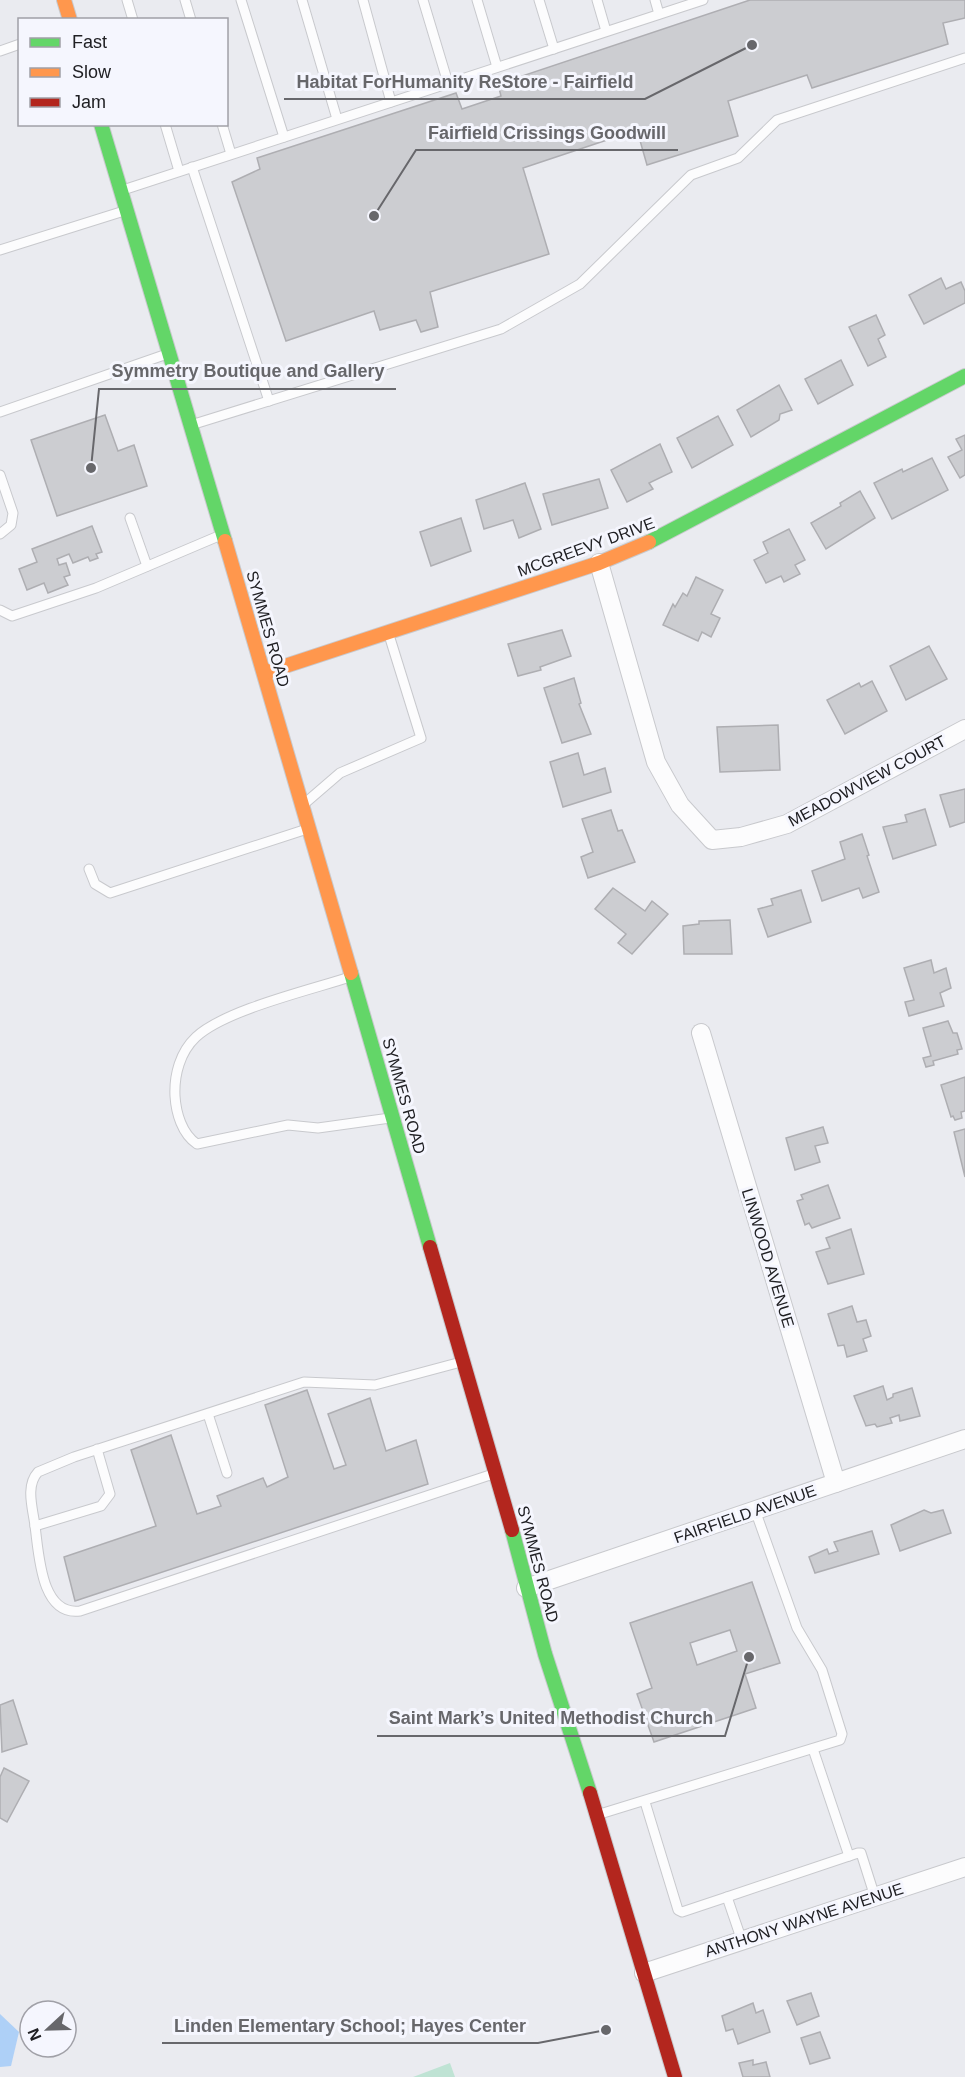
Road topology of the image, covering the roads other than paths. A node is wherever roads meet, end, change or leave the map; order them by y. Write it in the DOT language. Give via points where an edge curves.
graph roads {
  1 [pos="64,0"];
  2 [pos="127,0"];
  3 [pos="186,0"];
  4 [pos="241,0"];
  5 [pos="302,0"];
  6 [pos="363,0"];
  7 [pos="423,0"];
  8 [pos="477,0"];
  9 [pos="539,0"];
  10 [pos="597,0"];
  11 [pos="655,0"];
  12 [pos="703,0"];
  13 [pos="659,14"];
  14 [pos="69,18"];
  15 [pos="132,18"];
  16 [pos="190,18"];
  17 [pos="606,32"];
  18 [pos="0,39"];
  19 [pos="18,45"];
  20 [pos="554,49"];
  21 [pos="2,50"];
  22 [pos="965,58"];
  23 [pos="497,67"];
  24 [pos="448,83"];
  25 [pos="391,102"];
  26 [pos="337,119"];
  27 [pos="102,126"];
  28 [pos="166,126"];
  29 [pos="223,126"];
  30 [pos="284,137"];
  31 [pos="231,154"];
  32 [pos="192,167"];
  33 [pos="179,171"];
  34 [pos="121,190"];
  35 [pos="127,211"];
  36 [pos="0,250"];
  37 [pos="169,353"];
  38 [pos="965,376"];
  39 [pos="268,401"];
  40 [pos="0,412"];
  41 [pos="190,425"];
  42 [pos="0,475"];
  43 [pos="130,518"];
  44 [pos="0,534"];
  45 [pos="223,534"];
  46 [pos="599,563"];
  47 [pos="147,567"];
  48 [pos="0,610"];
  49 [pos="388,632"];
  50 [pos="264,673"];
  51 [pos="965,729"];
  52 [pos="303,806"];
  53 [pos="309,828"];
  54 [pos="89,868"];
  55 [pos="352,977"];
  56 [pos="701,1033"];
  57 [pos="393,1118"];
  58 [pos="463,1361"];
  59 [pos="208,1414"];
  60 [pos="965,1439"];
  61 [pos="97,1449"];
  62 [pos="226,1473"];
  63 [pos="496,1473"];
  64 [pos="836,1483"];
  65 [pos="755,1510"];
  66 [pos="35,1526"];
  67 [pos="526,1588"];
  68 [pos="813,1749"];
  69 [pos="645,1802"];
  70 [pos="597,1815"];
  71 [pos="849,1856"];
  72 [pos="965,1867"];
  73 [pos="727,1897"];
  74 [pos="875,1897"];
  75 [pos="742,1941"];
  76 [pos="644,1973"];
  77 [pos="675,2077"];
  1 -- 14 [label="main road"];
  2 -- 15 [label="lane"];
  3 -- 16 [label="lane"];
  4 -- 30 [label="lane"];
  5 -- 26 [label="lane"];
  6 -- 25 [label="lane"];
  7 -- 24 [label="lane"];
  8 -- 23 [label="lane"];
  9 -- 20 [label="lane"];
  10 -- 17 [label="lane"];
  11 -- 13 [label="lane"];
  12 -- 13 [label="lane"];
  13 -- 17 [label="lane"];
  17 -- 20 [label="lane"];
  18 -- 21 [label="lane"];
  19 -- 21 [label="lane"];
  20 -- 23 [label="lane"];
  22 -- 39 [label="lane" via="777,120 738,158 691,176 579,284 501,329"];
  23 -- 24 [label="lane"];
  24 -- 25 [label="lane"];
  25 -- 26 [label="lane"];
  26 -- 30 [label="lane"];
  27 -- 34 [label="main road, SYMMES ROAD"];
  28 -- 33 [label="lane"];
  29 -- 31 [label="lane"];
  30 -- 31 [label="lane"];
  31 -- 32 [label="lane"];
  32 -- 33 [label="lane"];
  32 -- 39 [label="lane"];
  33 -- 34 [label="lane"];
  34 -- 35 [label="main road, SYMMES ROAD"];
  35 -- 36 [label="lane"];
  35 -- 37 [label="main road, SYMMES ROAD"];
  37 -- 40 [label="lane"];
  37 -- 41 [label="main road, SYMMES ROAD"];
  38 -- 46 [label="main road, MCGREEVY DRIVE" via="669,534"];
  39 -- 41 [label="lane"];
  41 -- 45 [label="main road, SYMMES ROAD"];
  42 -- 44 [label="lane" via="13,513 11,525"];
  43 -- 47 [label="lane"];
  45 -- 47 [label="lane"];
  45 -- 50 [label="main road, SYMMES ROAD"];
  46 -- 49 [label="main road, MCGREEVY DRIVE"];
  46 -- 51 [label="street, MEADOWVIEW COURT" via="656,762 680,805 712,840 741,837 787,824"];
  47 -- 48 [label="lane" via="54,604 12,616"];
  49 -- 50 [label="main road, MCGREEVY DRIVE"];
  49 -- 52 [label="lane" via="421,738 340,773"];
  50 -- 52 [label="main road, SYMMES ROAD"];
  52 -- 53 [label="main road, SYMMES ROAD"];
  53 -- 54 [label="lane" via="110,892 95,884"];
  53 -- 55 [label="main road, SYMMES ROAD"];
  55 -- 57 [label="main road, SYMMES ROAD"];
  55 -- 57 [label="lane" via="272,1001 220,1022 196,1038 180,1060 174,1084 175,1102 188,1138 197,1144 288,1125 327,1127"];
  56 -- 64 [label="street, LINWOOD AVENUE"];
  57 -- 58 [label="main road, SYMMES ROAD"];
  58 -- 59 [label="lane" via="375,1385 304,1382"];
  58 -- 63 [label="main road, SYMMES ROAD"];
  59 -- 61 [label="lane"];
  59 -- 62 [label="lane"];
  60 -- 64 [label="street, FAIRFIELD AVENUE"];
  61 -- 66 [label="lane" via="34,1476 30,1485"];
  61 -- 66 [label="lane" via="110,1494 107,1501"];
  63 -- 66 [label="lane" via="70,1612 60,1609 51,1598 39,1562"];
  63 -- 67 [label="main road, SYMMES ROAD"];
  64 -- 65 [label="street, FAIRFIELD AVENUE"];
  65 -- 67 [label="street, FAIRFIELD AVENUE"];
  65 -- 68 [label="lane" via="797,1628 822,1670 842,1734 840,1740"];
  67 -- 70 [label="main road, SYMMES ROAD"];
  68 -- 69 [label="lane"];
  68 -- 71 [label="lane"];
  69 -- 70 [label="lane"];
  69 -- 73 [label="lane" via="678,1910"];
  70 -- 76 [label="main road, SYMMES ROAD"];
  71 -- 73 [label="lane"];
  71 -- 74 [label="lane" via="861,1853"];
  72 -- 74 [label="street, ANTHONY WAYNE AVENUE"];
  73 -- 75 [label="lane"];
  74 -- 75 [label="street, ANTHONY WAYNE AVENUE"];
  75 -- 76 [label="street, ANTHONY WAYNE AVENUE"];
  76 -- 77 [label="main road, SYMMES ROAD"];
}
